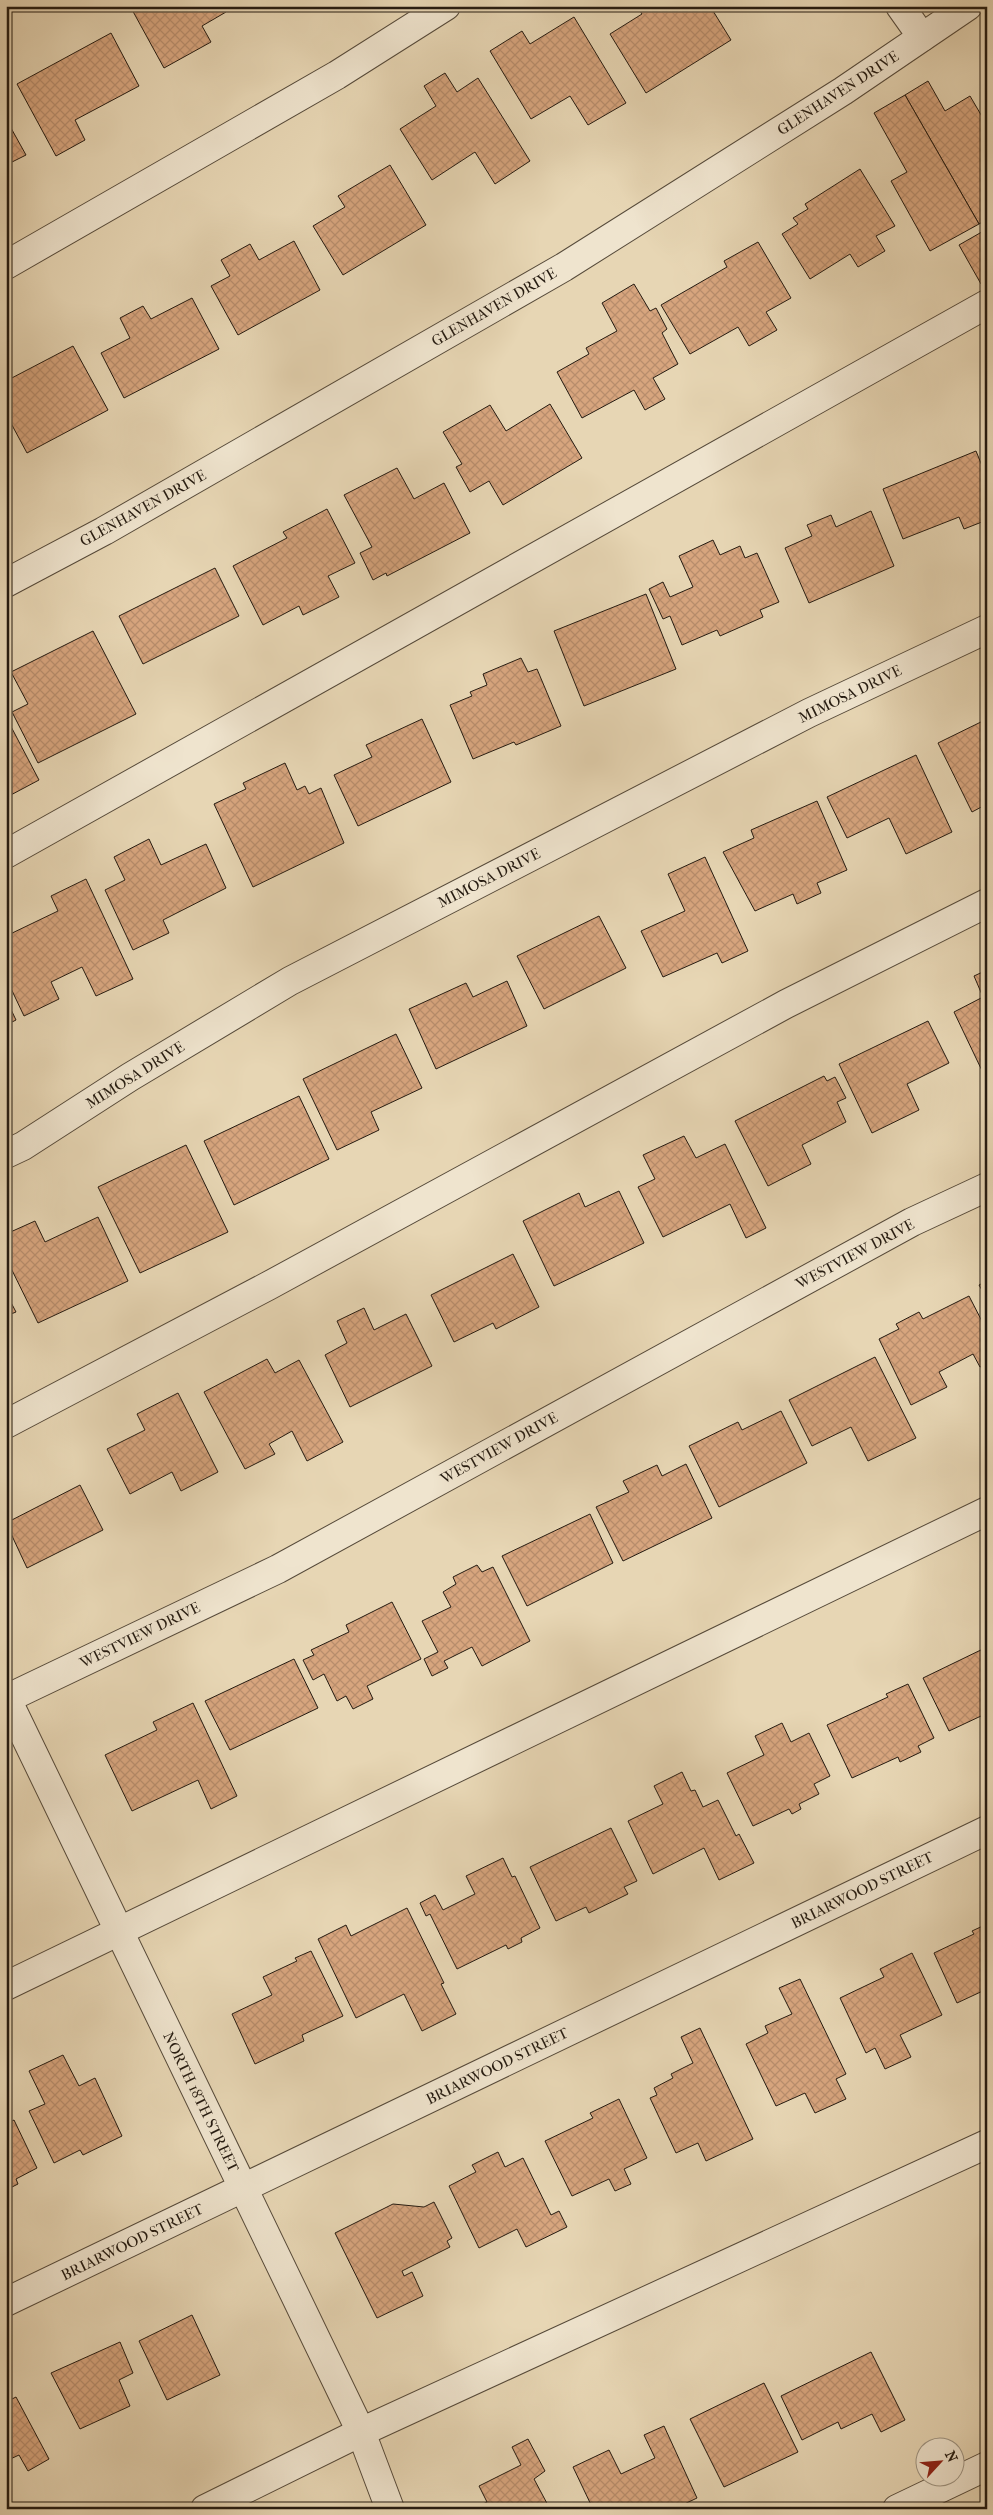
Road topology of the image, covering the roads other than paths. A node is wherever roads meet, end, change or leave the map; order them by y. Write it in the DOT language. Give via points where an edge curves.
graph roads {
  1 [pos="446,6"];
  2 [pos="900,6"];
  3 [pos="968,6"];
  4 [pos="922,37"];
  5 [pos="6,265"];
  6 [pos="987,304"];
  7 [pos="6,583"];
  8 [pos="987,629"];
  9 [pos="6,854"];
  10 [pos="987,903"];
  11 [pos="6,1154"];
  12 [pos="987,1187"];
  13 [pos="6,1424"];
  14 [pos="987,1511"];
  15 [pos="6,1699"];
  16 [pos="987,1830"];
  17 [pos="119,1932"];
  18 [pos="6,1986"];
  19 [pos="987,2144"];
  20 [pos="243,2188"];
  21 [pos="6,2302"];
  22 [pos="361,2432"];
  23 [pos="987,2466"];
  24 [pos="204,2509"];
  25 [pos="390,2509"];
  26 [pos="898,2509"];
  1 -- 5 [label="street" via="337,76"];
  2 -- 4 [label="street"];
  3 -- 4 [label="street, GLENHAVEN DRIVE"];
  4 -- 7 [label="street, GLENHAVEN DRIVE" via="843,91 564,268 113,526"];
  6 -- 9 [label="street"];
  8 -- 11 [label="street, MIMOSA DRIVE" via="809,713 290,981"];
  10 -- 13 [label="street" via="786,1004 268,1286"];
  12 -- 15 [label="street, WESTVIEW DRIVE" via="912,1222 278,1569"];
  14 -- 17 [label="street"];
  15 -- 17 [label="street, NORTH 18TH STREET"];
  16 -- 20 [label="street, BRIARWOOD STREET"];
  17 -- 18 [label="street"];
  17 -- 20 [label="street, NORTH 18TH STREET"];
  19 -- 22 [label="street"];
  20 -- 21 [label="street, BRIARWOOD STREET"];
  20 -- 22 [label="street, NORTH 18TH STREET"];
  22 -- 24 [label="street"];
  22 -- 25 [label="street, NORTH 18TH STREET"];
  23 -- 26 [label="street"];
}
